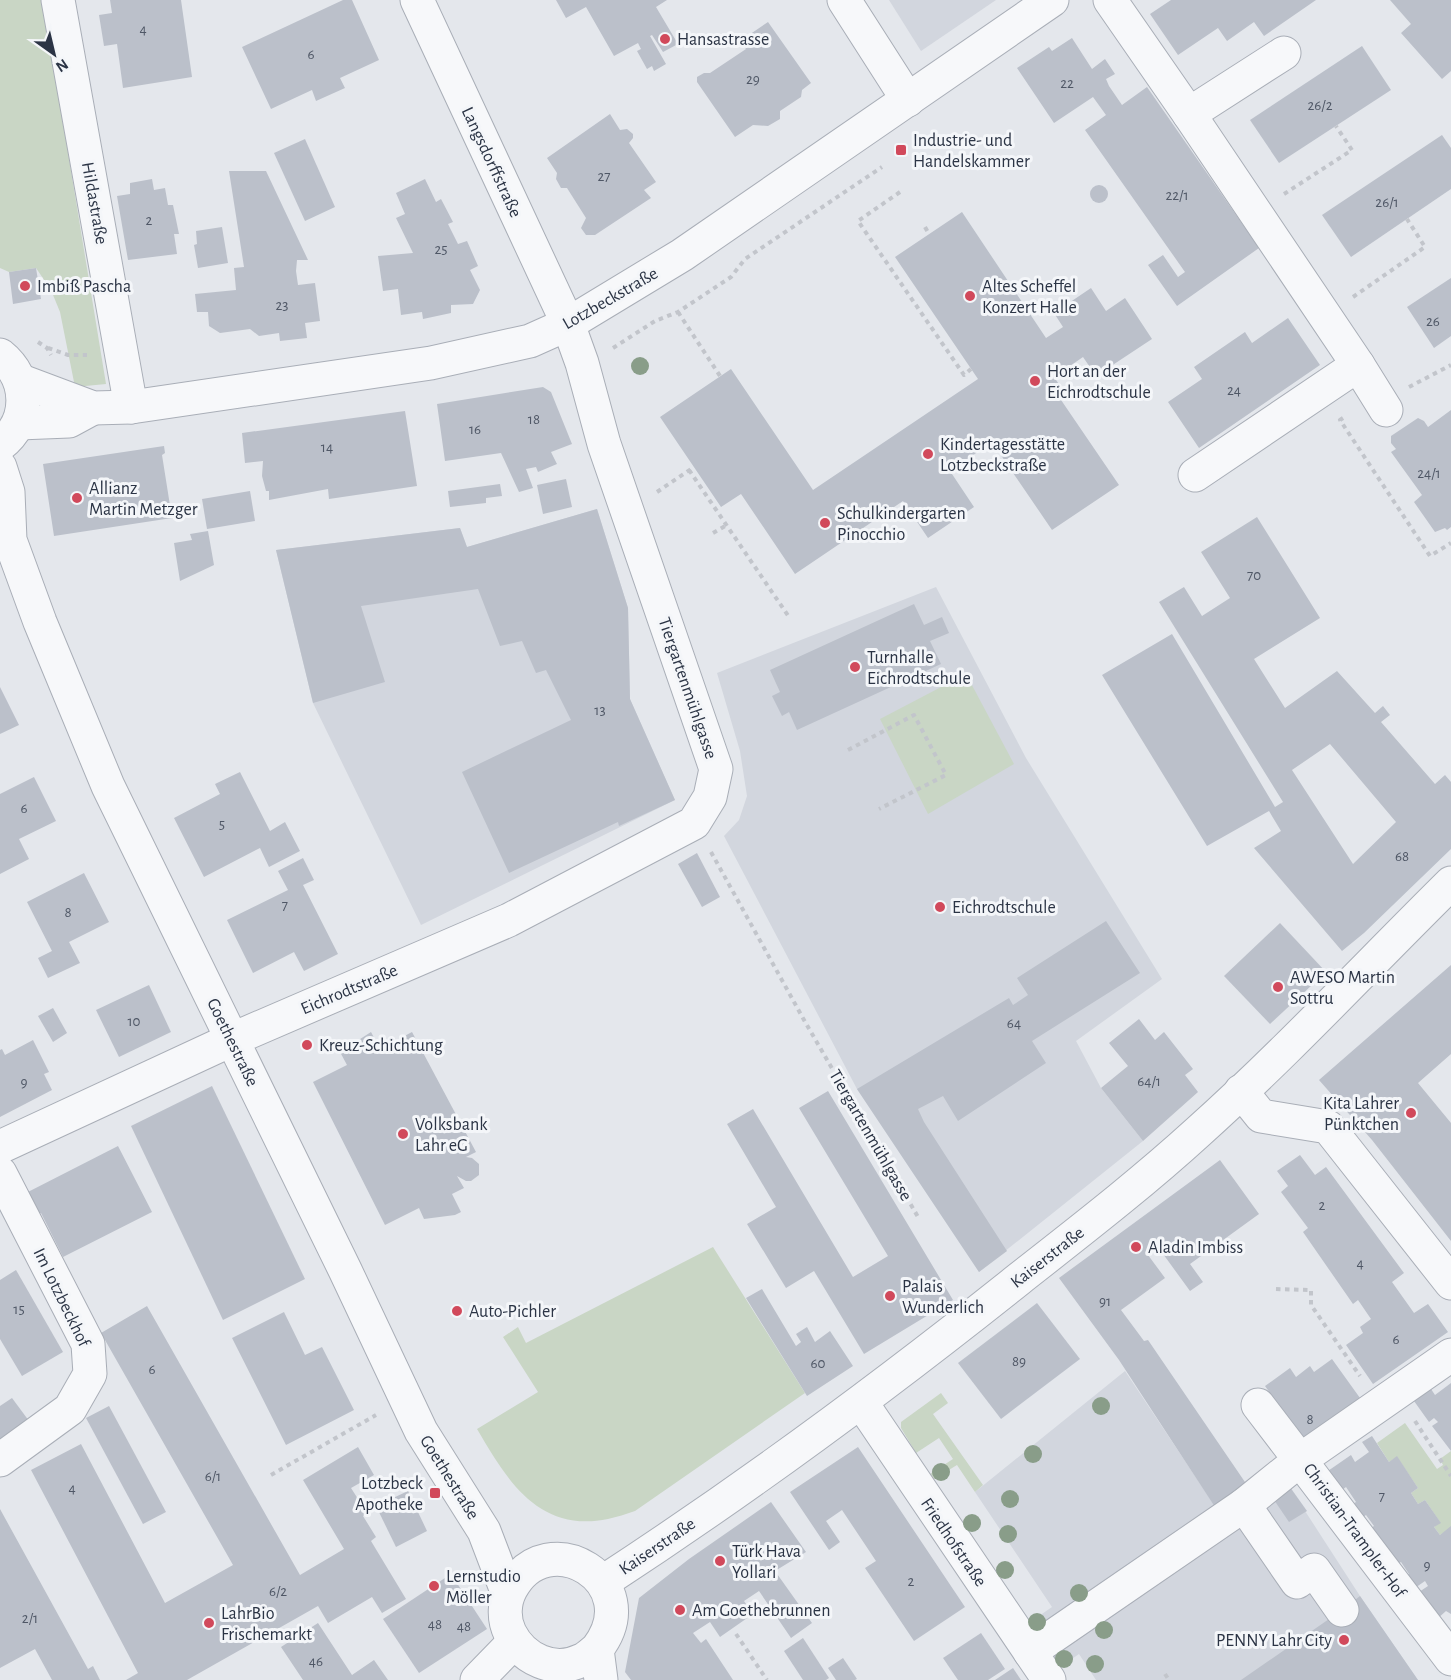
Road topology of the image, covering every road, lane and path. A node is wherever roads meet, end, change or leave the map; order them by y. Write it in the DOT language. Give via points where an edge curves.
graph roads {
  1 [pos="58,0"];
  2 [pos="417,0"];
  3 [pos="844,0"];
  4 [pos="1052,0"];
  5 [pos="1110,0"];
  6 [pos="1284,53"];
  7 [pos="908,100"];
  8 [pos="1189,114"];
  9 [pos="1336,126"];
  10 [pos="882,167"];
  11 [pos="900,192"];
  12 [pos="1256,213"];
  13 [pos="1407,219"];
  14 [pos="925,227"];
  15 [pos="929,234"];
  16 [pos="678,312"];
  17 [pos="1325,316"];
  18 [pos="568,324"];
  19 [pos="47,348"];
  20 [pos="0,355"];
  21 [pos="122,356"];
  22 [pos="582,363"];
  23 [pos="1358,365"];
  24 [pos="971,369"];
  25 [pos="720,376"];
  26 [pos="21,381"];
  27 [pos="130,407"];
  28 [pos="93,408"];
  29 [pos="1386,410"];
  30 [pos="1340,420"];
  31 [pos="10,434"];
  32 [pos="0,467"];
  33 [pos="694,467"];
  34 [pos="689,471"];
  35 [pos="1195,475"];
  36 [pos="649,498"];
  37 [pos="727,525"];
  38 [pos="5,533"];
  39 [pos="713,533"];
  40 [pos="1451,543"];
  41 [pos="789,617"];
  42 [pos="848,750"];
  43 [pos="879,809"];
  44 [pos="694,823"];
  45 [pos="1451,884"];
  46 [pos="232,1039"];
  47 [pos="1241,1091"];
  48 [pos="0,1147"];
  49 [pos="0,1173"];
  50 [pos="918,1217"];
  51 [pos="1451,1283"];
  52 [pos="1276,1289"];
  53 [pos="1451,1355"];
  54 [pos="405,1398"];
  55 [pos="861,1402"];
  56 [pos="1379,1404"];
  57 [pos="1258,1405"];
  58 [pos="1413,1418"];
  59 [pos="0,1460"];
  60 [pos="1300,1460"];
  61 [pos="271,1475"];
  62 [pos="1451,1476"];
  63 [pos="1244,1505"];
  64 [pos="484,1531"];
  65 [pos="539,1562"];
  66 [pos="603,1582"];
  67 [pos="508,1594"];
  68 [pos="1342,1610"];
  69 [pos="736,1634"];
  70 [pos="514,1642"];
  71 [pos="1030,1652"];
  72 [pos="1451,1659"];
  73 [pos="599,1665"];
  74 [pos="574,1672"];
  75 [pos="1165,1674"];
  76 [pos="477,1680"];
  77 [pos="767,1680"];
  78 [pos="1049,1680"];
  79 [pos="1169,1680"];
  1 -- 21 [label="street, Hildastraße"];
  2 -- 18 [label="street, Langsdorffstraße"];
  3 -- 7 [label="street"];
  4 -- 7 [label="street, Lotzbeckstraße"];
  5 -- 8 [label="street"];
  6 -- 8 [label="street"];
  7 -- 18 [label="street, Lotzbeckstraße" via="682,255"];
  8 -- 12 [label="street"];
  9 -- 12 [label="path" via="1352,150"];
  10 -- 16 [label="path" via="745,259 730,277"];
  11 -- 24 [label="path" via="858,221 964,375"];
  12 -- 17 [label="street"];
  13 -- 17 [label="path" via="1425,247"];
  14 -- 15 [label="path"];
  16 -- 22 [label="path"];
  16 -- 25 [label="path"];
  17 -- 23 [label="street"];
  18 -- 22 [label="street, Tiergartenmühlgasse"];
  18 -- 27 [label="street, Lotzbeckstraße" via="530,340 431,363"];
  19 -- 21 [label="path" via="68,356"];
  20 -- 26 [label="street"];
  21 -- 27 [label="street, Hildastraße"];
  22 -- 44 [label="street, Tiergartenmühlgasse" via="604,444 716,769 710,797"];
  23 -- 29 [label="street"];
  23 -- 35 [label="street"];
  26 -- 28 [label="street, Lotzbeckstraße"];
  26 -- 31 [label="street, Lotzbeckstraße" via="23,409"];
  27 -- 28 [label="street, Lotzbeckstraße"];
  28 -- 31 [label="street, Lotzbeckstraße" via="69,421"];
  30 -- 40 [label="path" via="1430,556"];
  32 -- 38 [label="street, Goethestraße" via="8,492"];
  33 -- 34 [label="path"];
  34 -- 36 [label="path"];
  34 -- 37 [label="path"];
  37 -- 39 [label="path"];
  37 -- 41 [label="path"];
  38 -- 46 [label="street, Goethestraße" via="108,786"];
  42 -- 43 [label="path" via="914,715 946,775"];
  44 -- 46 [label="street, Eichrodtstraße" via="509,920"];
  44 -- 50 [label="path, Tiergartenmühlgasse"];
  45 -- 47 [label="street, Kaiserstraße"];
  46 -- 48 [label="street, Eichrodtstraße"];
  46 -- 54 [label="street, Goethestraße"];
  47 -- 51 [label="street" via="1261,1116 1328,1127"];
  47 -- 55 [label="street, Kaiserstraße" via="1128,1192"];
  49 -- 59 [label="street, Im Lotzbeckhof" via="88,1344 90,1374 70,1409"];
  52 -- 56 [label="path" via="1311,1290 1311,1305"];
  53 -- 56 [label="street, Christian-Trampler-Hof"];
  54 -- 61 [label="path"];
  54 -- 64 [label="street, Goethestraße" via="426,1440"];
  55 -- 66 [label="street, Kaiserstraße" via="741,1490"];
  55 -- 71 [label="street, Friedhofstraße"];
  56 -- 60 [label="street, Christian-Trampler-Hof"];
  57 -- 60 [label="street"];
  58 -- 62 [label="path"];
  60 -- 63 [label="street"];
  60 -- 72 [label="street, Christian-Trampler-Hof"];
  63 -- 68 [label="street" via="1297,1582 1314,1570"];
  63 -- 71 [label="street"];
  64 -- 65 [label="street, Goethestraße"];
  64 -- 67 [label="street, Goethestraße"];
  65 -- 66 [label="street" via="574,1561 591,1569"];
  65 -- 67 [label="street" via="526,1570"];
  66 -- 73 [label="street" via="612,1610"];
  67 -- 70 [label="street, Goethestraße" via="507,1627"];
  69 -- 77 [label="path"];
  70 -- 74 [label="street" via="537,1661"];
  70 -- 76 [label="street"];
  71 -- 78 [label="street, Friedhofstraße"];
  73 -- 74 [label="street" via="583,1660"];
  75 -- 79 [label="path"];
}
